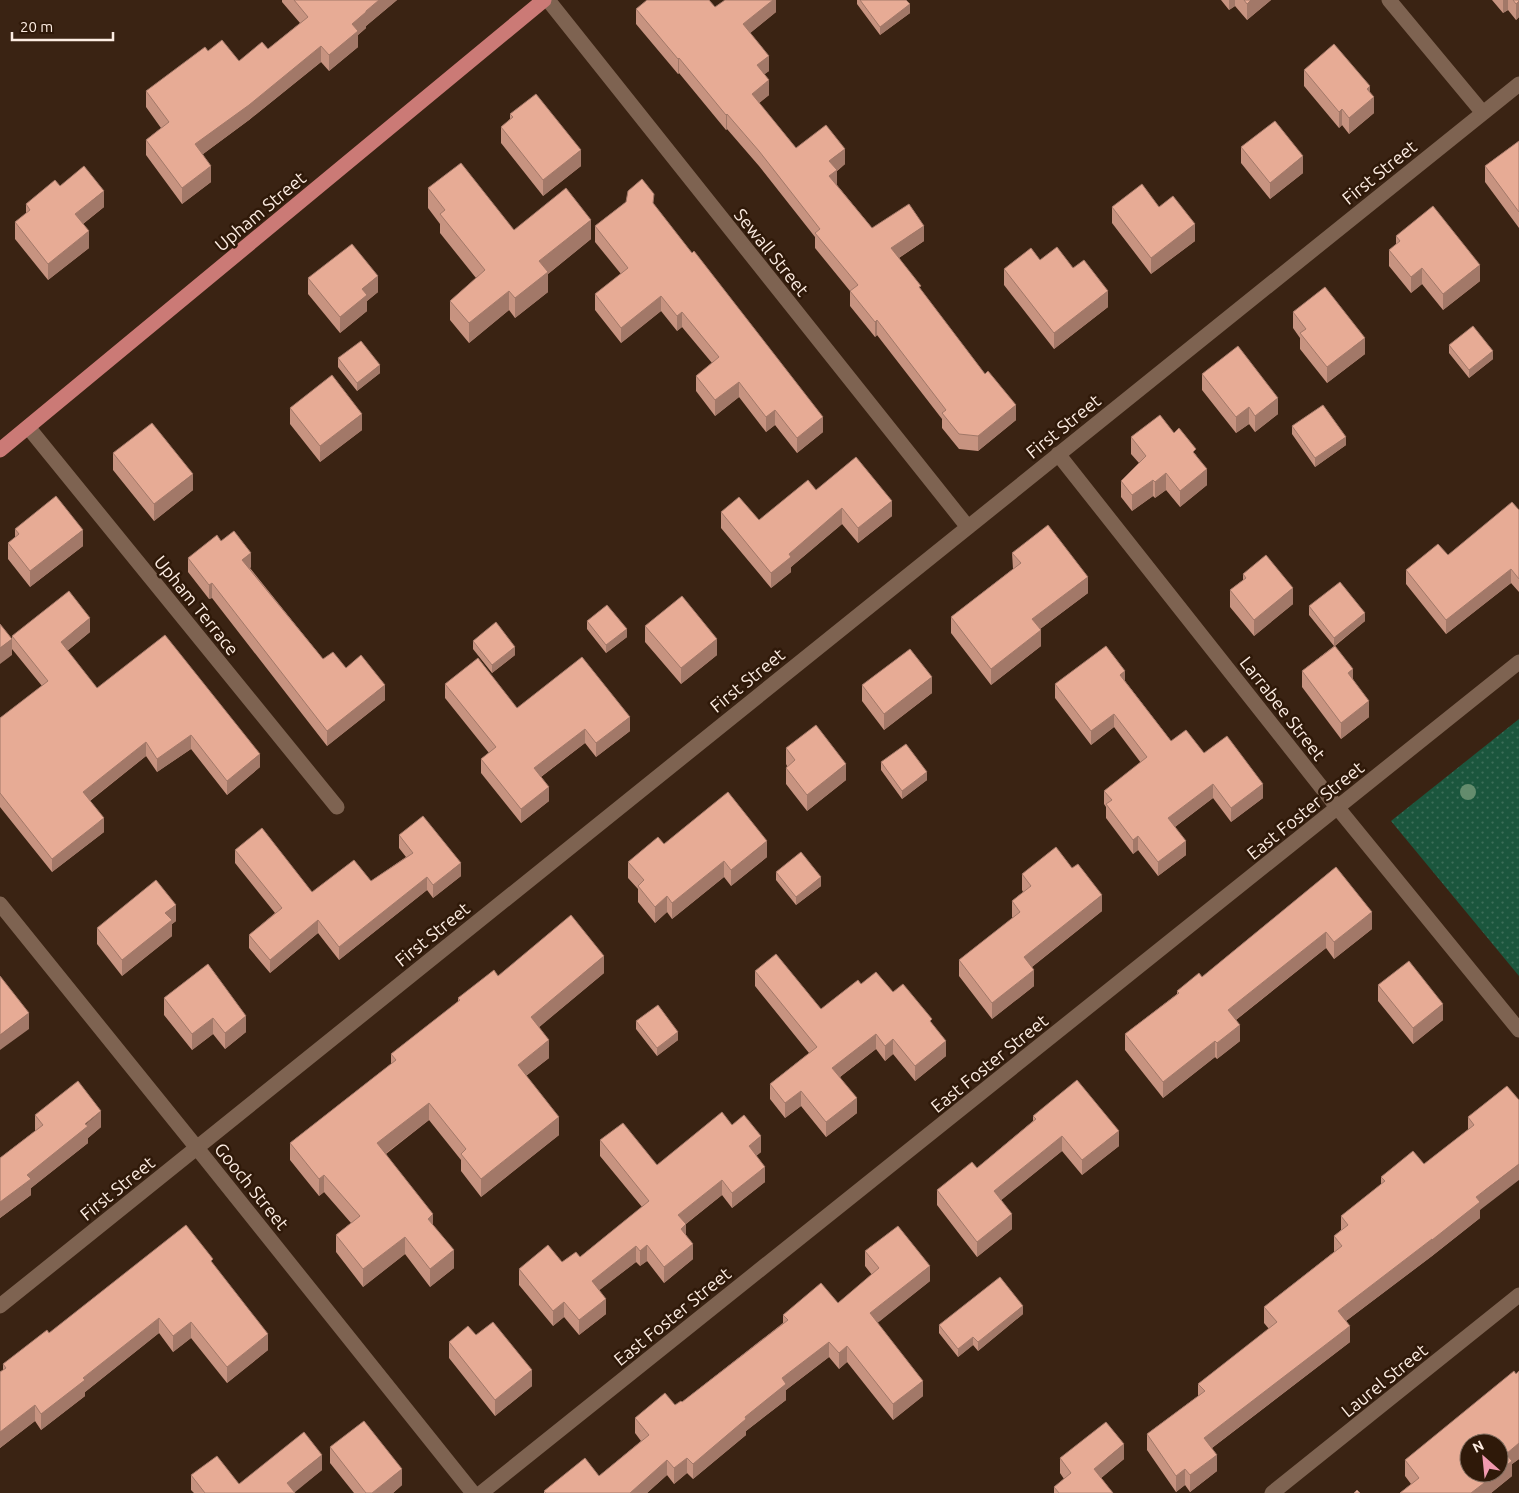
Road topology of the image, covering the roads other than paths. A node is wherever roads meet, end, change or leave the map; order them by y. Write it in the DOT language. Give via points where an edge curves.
graph roads {
  1 [pos="544,0"];
  2 [pos="548,0"];
  3 [pos="1389,0"];
  4 [pos="1519,84"];
  5 [pos="1483,113"];
  6 [pos="28,427"];
  7 [pos="0,450"];
  8 [pos="1058,454"];
  9 [pos="967,526"];
  10 [pos="1519,662"];
  11 [pos="337,807"];
  12 [pos="1337,807"];
  13 [pos="0,904"];
  14 [pos="1519,1030"];
  15 [pos="197,1148"];
  16 [pos="1519,1295"];
  17 [pos="0,1306"];
  18 [pos="473,1493"];
  19 [pos="481,1493"];
  20 [pos="1272,1493"];
  1 -- 6 [label="main road, Upham Street"];
  2 -- 9 [label="street, Sewall Street"];
  3 -- 5 [label="street"];
  4 -- 5 [label="street, First Street"];
  5 -- 8 [label="street, First Street"];
  6 -- 7 [label="main road, Upham Street"];
  6 -- 11 [label="street, Upham Terrace"];
  8 -- 9 [label="street, First Street"];
  8 -- 12 [label="street, Larrabee Street"];
  9 -- 15 [label="street, First Street"];
  10 -- 12 [label="street, East Foster Street"];
  12 -- 14 [label="street, Larrabee Street"];
  12 -- 19 [label="street, East Foster Street"];
  13 -- 15 [label="street, Gooch Street"];
  15 -- 17 [label="street, First Street"];
  15 -- 18 [label="street, Gooch Street"];
  16 -- 20 [label="street, Laurel Street"];
}
